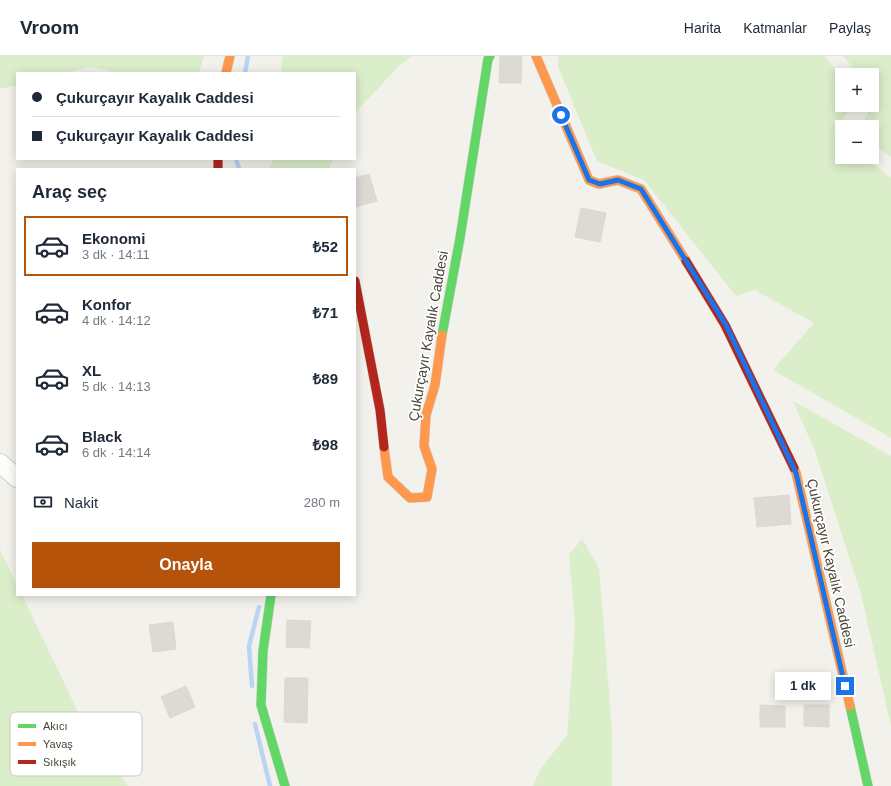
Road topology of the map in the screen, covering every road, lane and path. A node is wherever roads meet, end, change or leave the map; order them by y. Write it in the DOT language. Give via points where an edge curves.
graph roads {
  1 [pos="230,56"];
  2 [pos="490,56"];
  3 [pos="536,56"];
  4 [pos="226,72"];
  5 [pos="356,286"];
  6 [pos="0,463"];
  7 [pos="16,477"];
  8 [pos="270,596"];
  9 [pos="285,786"];
  10 [pos="868,786"];
  1 -- 4 [label="street"];
  2 -- 5 [label="street, Çukurçayır Kayalık Caddesi" via="444,319 435,385 426,415 424,446 432,469 427,497 410,498 388,477 380,410"];
  3 -- 10 [label="street, Çukurçayır Kayalık Caddesi" via="589,180 600,184 618,180 641,189 726,325 796,473"];
  6 -- 7 [label="street"];
  8 -- 9 [label="street" via="263,651 261,705"];
}
